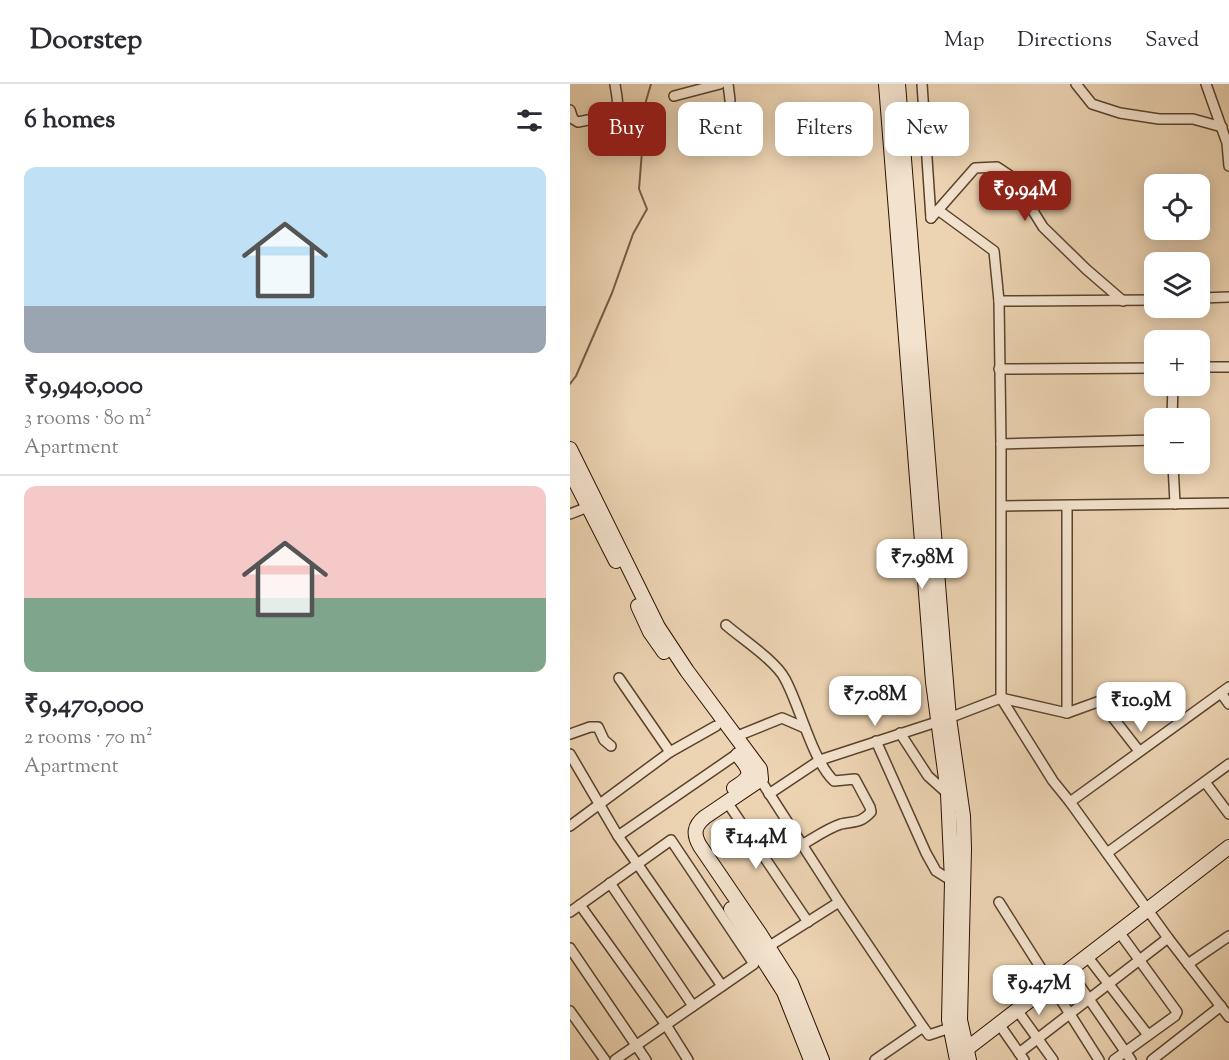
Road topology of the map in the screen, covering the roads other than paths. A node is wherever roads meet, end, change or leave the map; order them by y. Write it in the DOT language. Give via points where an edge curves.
graph roads {
  1 [pos="615,84"];
  2 [pos="720,84"];
  3 [pos="728,84"];
  4 [pos="886,84"];
  5 [pos="898,84"];
  6 [pos="922,84"];
  7 [pos="1076,84"];
  8 [pos="1206,84"];
  9 [pos="674,96"];
  10 [pos="730,100"];
  11 [pos="570,110"];
  12 [pos="1222,127"];
  13 [pos="1229,166"];
  14 [pos="938,210"];
  15 [pos="1229,297"];
  16 [pos="1210,298"];
  17 [pos="1144,300"];
  18 [pos="999,301"];
  19 [pos="1123,301"];
  20 [pos="1229,367"];
  21 [pos="1144,368"];
  22 [pos="1210,368"];
  23 [pos="999,369"];
  24 [pos="1144,440"];
  25 [pos="1001,444"];
  26 [pos="570,449"];
  27 [pos="573,473"];
  28 [pos="1174,474"];
  29 [pos="1229,503"];
  30 [pos="1175,504"];
  31 [pos="593,505"];
  32 [pos="926,505"];
  33 [pos="1067,506"];
  34 [pos="1002,507"];
  35 [pos="570,514"];
  36 [pos="726,625"];
  37 [pos="619,678"];
  38 [pos="1225,690"];
  39 [pos="1001,698"];
  40 [pos="1229,704"];
  41 [pos="1067,713"];
  42 [pos="944,720"];
  43 [pos="716,726"];
  44 [pos="805,728"];
  45 [pos="900,733"];
  46 [pos="570,734"];
  47 [pos="735,737"];
  48 [pos="876,741"];
  49 [pos="611,746"];
  50 [pos="1139,751"];
  51 [pos="670,752"];
  52 [pos="570,754"];
  53 [pos="737,754"];
  54 [pos="820,760"];
  55 [pos="1229,765"];
  56 [pos="747,767"];
  57 [pos="761,779"];
  58 [pos="1205,782"];
  59 [pos="955,793"];
  60 [pos="769,794"];
  61 [pos="727,802"];
  62 [pos="1070,802"];
  63 [pos="599,805"];
  64 [pos="1229,814"];
  65 [pos="570,826"];
  66 [pos="618,836"];
  67 [pos="802,845"];
  68 [pos="1229,847"];
  69 [pos="1107,853"];
  70 [pos="637,864"];
  71 [pos="952,881"];
  72 [pos="610,883"];
  73 [pos="839,902"];
  74 [pos="999,902"];
  75 [pos="580,905"];
  76 [pos="1147,910"];
  77 [pos="570,912"];
  78 [pos="808,922"];
  79 [pos="1119,932"];
  80 [pos="1229,936"];
  81 [pos="1168,938"];
  82 [pos="570,948"];
  83 [pos="762,956"];
  84 [pos="1087,956"];
  85 [pos="1138,961"];
  86 [pos="1188,964"];
  87 [pos="1069,970"];
  88 [pos="1050,984"];
  89 [pos="1108,984"];
  90 [pos="722,986"];
  91 [pos="1088,999"];
  92 [pos="693,1006"];
  93 [pos="1221,1006"];
  94 [pos="1017,1010"];
  95 [pos="570,1011"];
  96 [pos="1069,1014"];
  97 [pos="1229,1017"];
  98 [pos="953,1021"];
  99 [pos="999,1024"];
  100 [pos="666,1025"];
  101 [pos="922,1027"];
  102 [pos="1148,1035"];
  103 [pos="1039,1039"];
  104 [pos="636,1045"];
  105 [pos="1022,1056"];
  106 [pos="1128,1056"];
  107 [pos="959,1057"];
  108 [pos="605,1060"];
  109 [pos="615,1060"];
  110 [pos="646,1060"];
  111 [pos="688,1060"];
  112 [pos="811,1060"];
  113 [pos="822,1060"];
  114 [pos="875,1060"];
  115 [pos="1053,1060"];
  116 [pos="1100,1060"];
  117 [pos="1114,1060"];
  118 [pos="1152,1060"];
  1 -- 11 [label="street" via="618,106 613,116 578,122"];
  2 -- 9 [label="street"];
  3 -- 10 [label="street"];
  4 -- 32 [label="main road"];
  5 -- 32 [label="main road"];
  6 -- 14 [label="street" via="931,218"];
  7 -- 12 [label="street" via="1092,104 1120,113 1192,119"];
  8 -- 12 [label="street"];
  12 -- 13 [label="street"];
  14 -- 18 [label="street" via="994,250"];
  14 -- 19 [label="street" via="975,168 997,167 1012,177 1044,227"];
  15 -- 16 [label="street"];
  17 -- 19 [label="street"];
  18 -- 19 [label="street"];
  18 -- 23 [label="street"];
  20 -- 22 [label="street"];
  21 -- 23 [label="street"];
  23 -- 25 [label="street"];
  24 -- 25 [label="street"];
  25 -- 34 [label="street"];
  26 -- 27 [label="main road"];
  27 -- 31 [label="main road"];
  28 -- 30 [label="street"];
  29 -- 30 [label="street"];
  30 -- 33 [label="street"];
  31 -- 35 [label="street"];
  31 -- 43 [label="main road" via="650,632"];
  31 -- 47 [label="main road" via="658,627"];
  32 -- 42 [label="main road" via="933,682"];
  33 -- 34 [label="street"];
  33 -- 41 [label="street"];
  34 -- 39 [label="street"];
  36 -- 44 [label="street" via="782,673"];
  37 -- 51 [label="street"];
  38 -- 40 [label="street"];
  38 -- 50 [label="street"];
  39 -- 41 [label="street"];
  39 -- 42 [label="street"];
  39 -- 62 [label="street"];
  41 -- 50 [label="street" via="1100,701"];
  42 -- 45 [label="street"];
  42 -- 59 [label="main road"];
  43 -- 51 [label="street"];
  43 -- 53 [label="main road"];
  44 -- 47 [label="street" via="782,718"];
  44 -- 54 [label="street"];
  45 -- 48 [label="street"];
  45 -- 59 [label="street" via="928,776"];
  46 -- 49 [label="street" via="598,727"];
  47 -- 57 [label="main road" via="760,770"];
  48 -- 54 [label="street"];
  48 -- 71 [label="street" via="926,853 936,871"];
  50 -- 62 [label="street"];
  51 -- 63 [label="street"];
  52 -- 63 [label="street"];
  53 -- 56 [label="main road"];
  53 -- 66 [label="street"];
  54 -- 60 [label="street"];
  54 -- 67 [label="street" via="834,781 855,780 871,812 858,822 838,826"];
  55 -- 58 [label="street"];
  56 -- 57 [label="street"];
  56 -- 83 [label="main road" via="747,779 693,817 686,835 693,853"];
  57 -- 60 [label="street"];
  57 -- 61 [label="main road"];
  58 -- 64 [label="street"];
  58 -- 69 [label="street"];
  59 -- 71 [label="main road"];
  59 -- 98 [label="main road" via="964,849"];
  60 -- 67 [label="street"];
  61 -- 78 [label="street"];
  61 -- 83 [label="main road" via="701,820 695,834"];
  62 -- 69 [label="street"];
  63 -- 65 [label="street"];
  63 -- 66 [label="street"];
  66 -- 70 [label="street"];
  67 -- 73 [label="street"];
  68 -- 76 [label="main road"];
  69 -- 76 [label="street"];
  70 -- 72 [label="street"];
  70 -- 83 [label="street" via="671,840"];
  70 -- 90 [label="street"];
  71 -- 98 [label="main road"];
  72 -- 75 [label="street"];
  72 -- 92 [label="street"];
  73 -- 78 [label="street"];
  73 -- 101 [label="street"];
  74 -- 88 [label="street"];
  75 -- 77 [label="street"];
  75 -- 100 [label="street"];
  76 -- 79 [label="main road"];
  76 -- 81 [label="street"];
  78 -- 83 [label="street"];
  79 -- 84 [label="main road"];
  79 -- 85 [label="street"];
  80 -- 86 [label="street"];
  81 -- 85 [label="street"];
  81 -- 86 [label="street"];
  82 -- 104 [label="street"];
  83 -- 90 [label="street"];
  83 -- 112 [label="main road" via="792,1008"];
  83 -- 113 [label="main road" via="790,983"];
  84 -- 87 [label="main road"];
  84 -- 89 [label="street"];
  85 -- 89 [label="street"];
  85 -- 102 [label="street" via="1177,1012"];
  86 -- 93 [label="street"];
  87 -- 88 [label="main road"];
  87 -- 91 [label="street"];
  88 -- 94 [label="main road"];
  88 -- 96 [label="street"];
  89 -- 91 [label="street"];
  89 -- 102 [label="street"];
  90 -- 92 [label="street"];
  91 -- 96 [label="street"];
  91 -- 106 [label="street"];
  92 -- 100 [label="street"];
  93 -- 97 [label="street"];
  93 -- 118 [label="street"];
  94 -- 99 [label="main road"];
  94 -- 103 [label="street"];
  95 -- 108 [label="street"];
  96 -- 103 [label="street"];
  96 -- 116 [label="street"];
  98 -- 101 [label="street" via="929,1035"];
  98 -- 107 [label="main road"];
  99 -- 105 [label="street"];
  99 -- 107 [label="main road"];
  100 -- 104 [label="street"];
  100 -- 111 [label="street"];
  101 -- 114 [label="street"];
  102 -- 106 [label="street"];
  103 -- 105 [label="street"];
  103 -- 115 [label="street"];
  104 -- 109 [label="street"];
  104 -- 110 [label="street"];
  106 -- 117 [label="street"];
}
